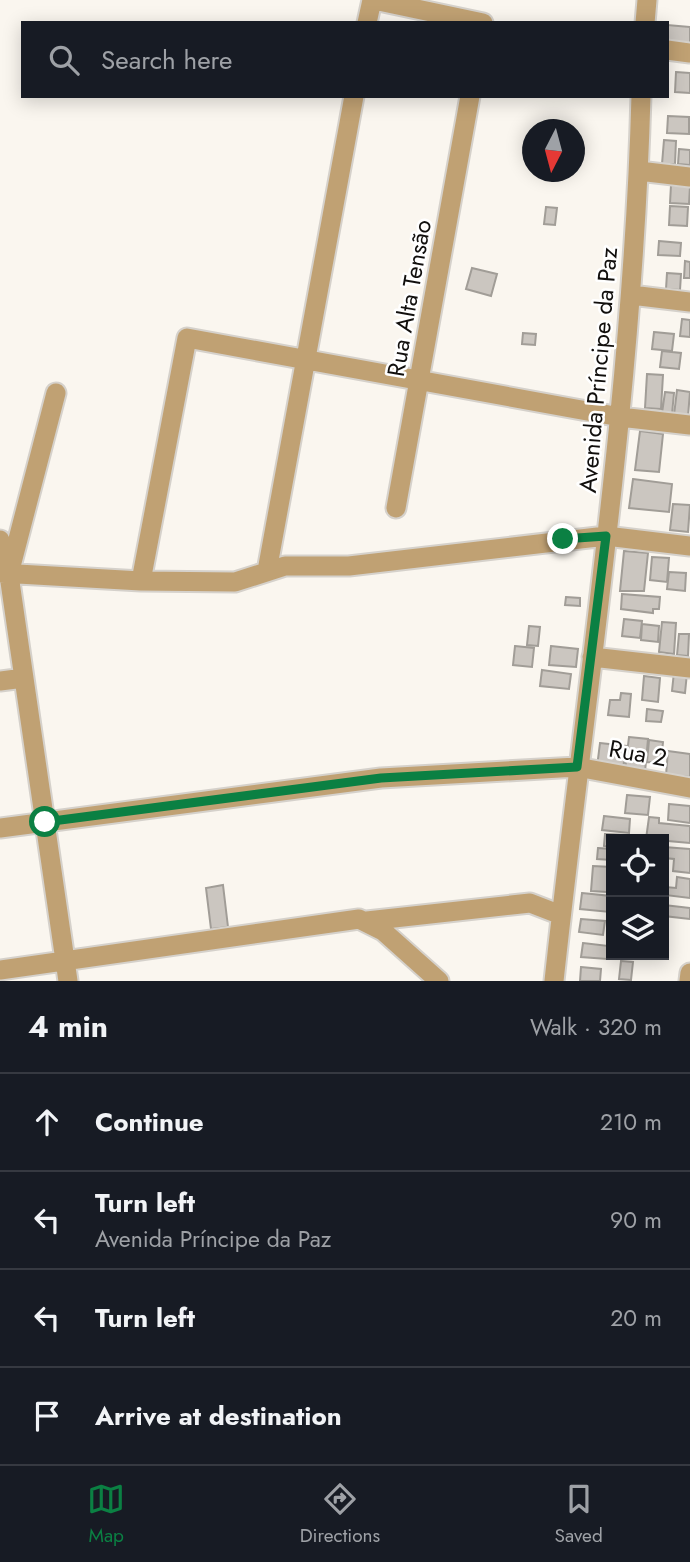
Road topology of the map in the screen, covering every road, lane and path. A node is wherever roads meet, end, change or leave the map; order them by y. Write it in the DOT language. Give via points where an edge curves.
graph roads {
  1 [pos="373,0"];
  2 [pos="647,0"];
  3 [pos="368,21"];
  4 [pos="473,21"];
  5 [pos="645,21"];
  6 [pos="669,50"];
  7 [pos="690,53"];
  8 [pos="354,98"];
  9 [pos="470,98"];
  10 [pos="641,98"];
  11 [pos="639,171"];
  12 [pos="690,177"];
  13 [pos="631,295"];
  14 [pos="690,302"];
  15 [pos="304,358"];
  16 [pos="420,378"];
  17 [pos="56,393"];
  18 [pos="620,417"];
  19 [pos="690,425"];
  20 [pos="396,508"];
  21 [pos="606,536"];
  22 [pos="0,540"];
  23 [pos="690,546"];
  24 [pos="267,572"];
  25 [pos="4,574"];
  26 [pos="141,581"];
  27 [pos="8,622"];
  28 [pos="592,657"];
  29 [pos="690,667"];
  30 [pos="23,678"];
  31 [pos="0,681"];
  32 [pos="577,767"];
  33 [pos="690,788"];
  34 [pos="45,822"];
  35 [pos="0,828"];
  36 [pos="561,915"];
  37 [pos="367,920"];
  38 [pos="65,960"];
  39 [pos="0,970"];
  40 [pos="690,973"];
  41 [pos="68,981"];
  42 [pos="439,981"];
  43 [pos="554,981"];
  44 [pos="689,981"];
  1 -- 3 [label="street"];
  1 -- 4 [label="street"];
  2 -- 5 [label="street"];
  6 -- 7 [label="street"];
  8 -- 15 [label="street"];
  9 -- 16 [label="street, Rua Alta Tensão"];
  10 -- 11 [label="street, Avenida Príncipe da Paz"];
  11 -- 12 [label="street"];
  11 -- 13 [label="street, Avenida Príncipe da Paz"];
  13 -- 14 [label="street"];
  13 -- 18 [label="street, Avenida Príncipe da Paz"];
  15 -- 16 [label="street"];
  15 -- 24 [label="street"];
  15 -- 26 [label="street" via="187,338"];
  16 -- 18 [label="street"];
  16 -- 20 [label="street, Rua Alta Tensão"];
  17 -- 25 [label="street"];
  18 -- 19 [label="street"];
  18 -- 21 [label="street, Avenida Príncipe da Paz"];
  21 -- 23 [label="street"];
  21 -- 24 [label="street" via="349,566 285,566"];
  21 -- 28 [label="street, Avenida Príncipe da Paz"];
  22 -- 25 [label="street"];
  24 -- 26 [label="street" via="235,582"];
  25 -- 26 [label="street"];
  25 -- 27 [label="street"];
  27 -- 30 [label="street"];
  28 -- 29 [label="street"];
  28 -- 32 [label="street, Avenida Príncipe da Paz"];
  30 -- 31 [label="street"];
  30 -- 34 [label="street"];
  32 -- 33 [label="street, Rua 2"];
  32 -- 34 [label="street, Rua 2" via="381,778"];
  32 -- 36 [label="street, Avenida Príncipe da Paz"];
  34 -- 35 [label="street, Rua 2"];
  34 -- 38 [label="street"];
  36 -- 37 [label="street" via="530,903"];
  36 -- 43 [label="street, Avenida Príncipe da Paz"];
  37 -- 38 [label="street"];
  37 -- 42 [label="street"];
  38 -- 39 [label="street"];
  38 -- 41 [label="street"];
  40 -- 44 [label="street"];
}
